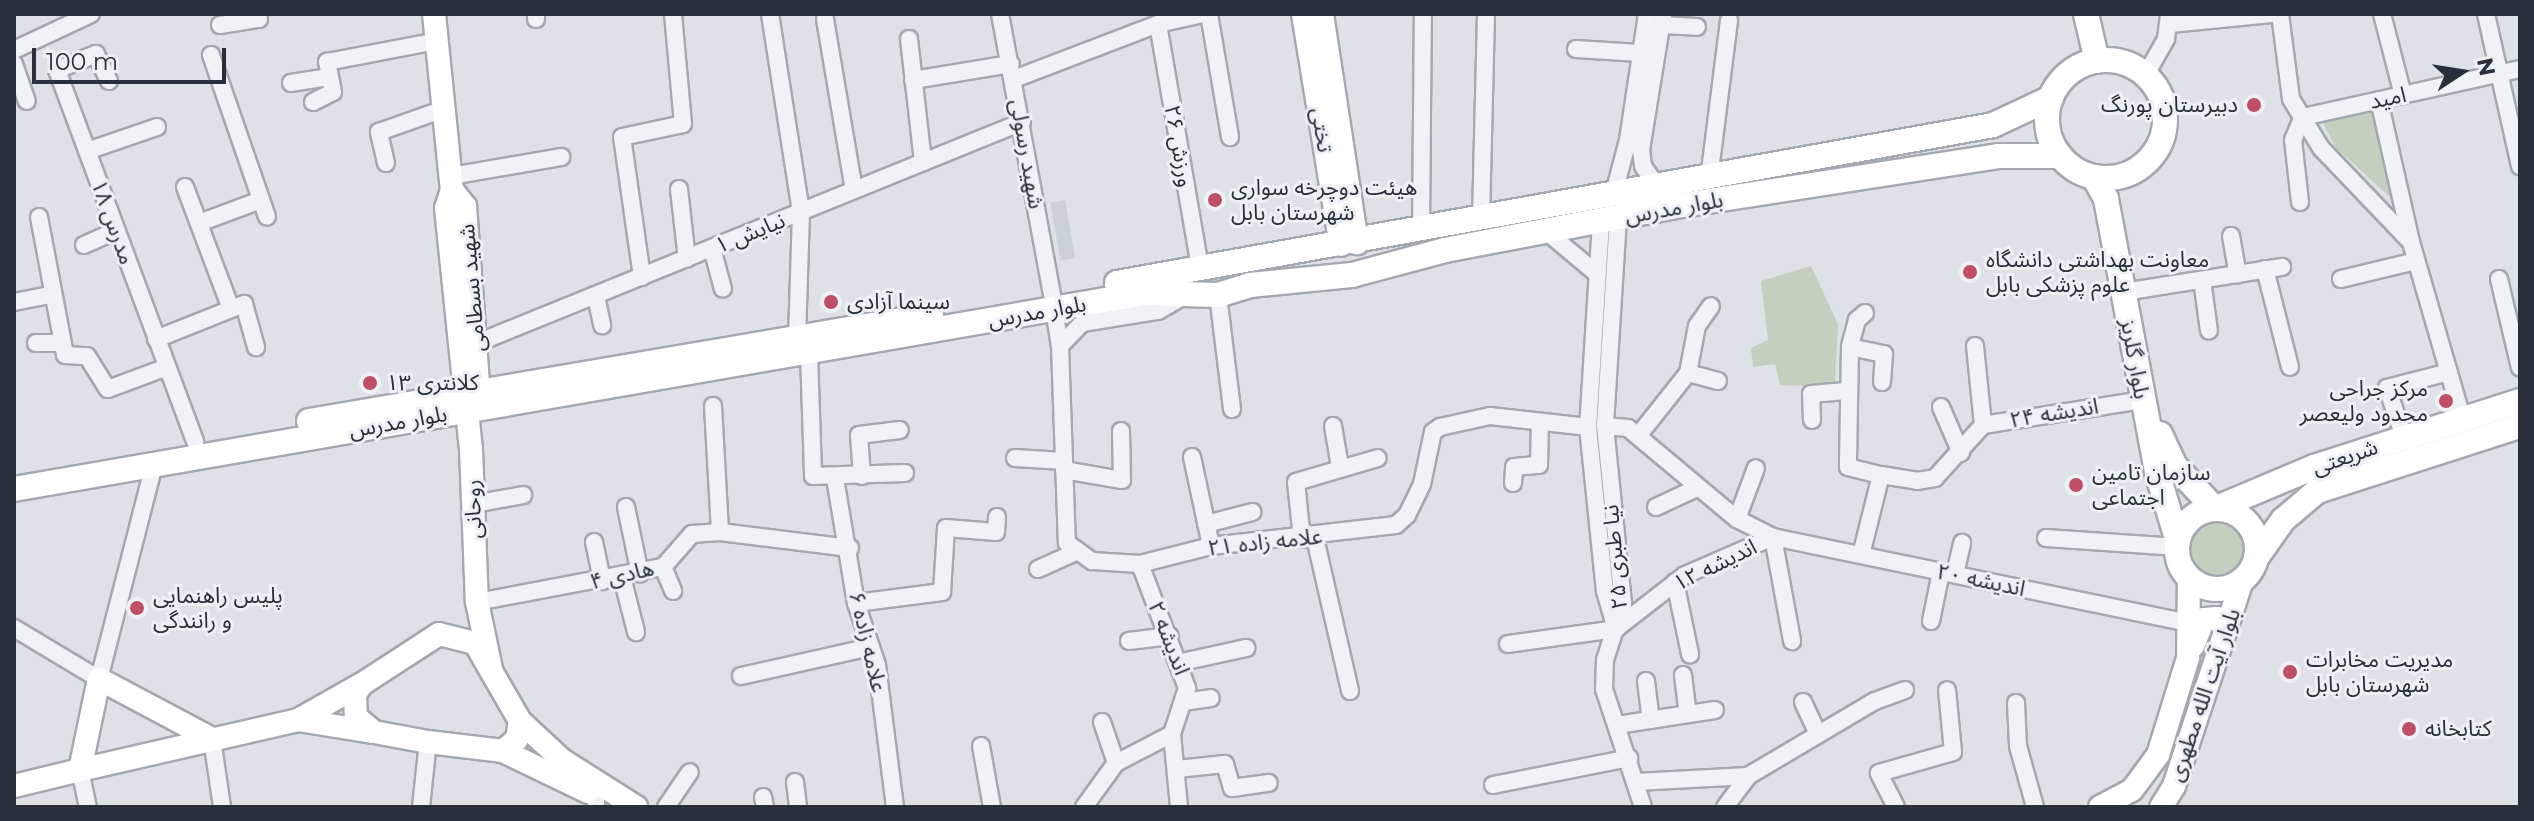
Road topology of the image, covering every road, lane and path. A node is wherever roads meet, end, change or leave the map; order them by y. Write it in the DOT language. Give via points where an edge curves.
graph roads {
  1 [pos="91,14"];
  2 [pos="258,14"];
  3 [pos="434,14"];
  4 [pos="673,14"];
  5 [pos="770,14"];
  6 [pos="1000,14"];
  7 [pos="1206,14"];
  8 [pos="1303,14"];
  9 [pos="1322,14"];
  10 [pos="1423,14"];
  11 [pos="1486,14"];
  12 [pos="1647,14"];
  13 [pos="2086,14"];
  14 [pos="2272,14"];
  15 [pos="2280,14"];
  16 [pos="2382,14"];
  17 [pos="2486,14"];
  18 [pos="825,19"];
  19 [pos="1662,19"];
  20 [pos="2169,19"];
  21 [pos="1729,20"];
  22 [pos="1158,24"];
  23 [pos="220,25"];
  24 [pos="1697,27"];
  25 [pos="909,39"];
  26 [pos="437,41"];
  27 [pos="1576,49"];
  28 [pos="14,50"];
  29 [pos="1640,53"];
  30 [pos="211,55"];
  31 [pos="2097,61"];
  32 [pos="14,64"];
  33 [pos="2520,69"];
  34 [pos="1012,72"];
  35 [pos="2501,73"];
  36 [pos="2145,76"];
  37 [pos="330,77"];
  38 [pos="913,80"];
  39 [pos="109,81"];
  40 [pos="291,83"];
  41 [pos="2403,95"];
  42 [pos="2051,98"];
  43 [pos="2379,100"];
  44 [pos="27,101"];
  45 [pos="313,102"];
  46 [pos="444,109"];
  47 [pos="2303,117"];
  48 [pos="1022,122"];
  49 [pos="157,127"];
  50 [pos="1230,137"];
  51 [pos="87,151"];
  52 [pos="2060,156"];
  53 [pos="561,157"];
  54 [pos="923,162"];
  55 [pos="386,163"];
  56 [pos="2520,166"];
  57 [pos="2136,170"];
  58 [pos="2094,177"];
  59 [pos="1709,179"];
  60 [pos="451,183"];
  61 [pos="1657,186"];
  62 [pos="185,187"];
  63 [pos="679,189"];
  64 [pos="854,190"];
  65 [pos="1614,193"];
  66 [pos="261,200"];
  67 [pos="2300,202"];
  68 [pos="801,212"];
  69 [pos="39,217"];
  70 [pos="267,217"];
  71 [pos="1481,219"];
  72 [pos="1609,220"];
  73 [pos="199,223"];
  74 [pos="1421,229"];
  75 [pos="116,231"];
  76 [pos="1547,232"];
  77 [pos="2231,236"];
  78 [pos="2411,242"];
  79 [pos="84,245"];
  80 [pos="1349,247"];
  81 [pos="712,248"];
  82 [pos="1445,250"];
  83 [pos="687,259"];
  84 [pos="2416,261"];
  85 [pos="1200,268"];
  86 [pos="1597,274"];
  87 [pos="2238,274"];
  88 [pos="651,275"];
  89 [pos="2341,279"];
  90 [pos="2499,279"];
  91 [pos="2202,280"];
  92 [pos="1250,285"];
  93 [pos="723,289"];
  94 [pos="2136,290"];
  95 [pos="50,295"];
  96 [pos="1218,295"];
  97 [pos="596,296"];
  98 [pos="1182,297"];
  99 [pos="14,302"];
  100 [pos="1053,302"];
  101 [pos="1711,306"];
  102 [pos="231,309"];
  103 [pos="1865,313"];
  104 [pos="602,325"];
  105 [pos="2209,331"];
  106 [pos="1602,334"];
  107 [pos="156,339"];
  108 [pos="36,343"];
  109 [pos="62,343"];
  110 [pos="477,343"];
  111 [pos="803,345"];
  112 [pos="1060,346"];
  113 [pos="1975,346"];
  114 [pos="256,347"];
  115 [pos="1850,347"];
  116 [pos="167,367"];
  117 [pos="2290,367"];
  118 [pos="2520,368"];
  119 [pos="2449,372"];
  120 [pos="1688,373"];
  121 [pos="1718,381"];
  122 [pos="1882,382"];
  123 [pos="1846,391"];
  124 [pos="2142,400"];
  125 [pos="472,401"];
  126 [pos="2520,401"];
  127 [pos="713,406"];
  128 [pos="1941,407"];
  129 [pos="1232,409"];
  130 [pos="2462,418"];
  131 [pos="1812,420"];
  132 [pos="1540,422"];
  133 [pos="1983,425"];
  134 [pos="1333,426"];
  135 [pos="2520,426"];
  136 [pos="1596,427"];
  137 [pos="900,430"];
  138 [pos="1121,431"];
  139 [pos="1638,436"];
  140 [pos="2404,437"];
  141 [pos="195,442"];
  142 [pos="1961,453"];
  143 [pos="1192,457"];
  144 [pos="1015,458"];
  145 [pos="1378,458"];
  146 [pos="154,465"];
  147 [pos="1064,466"];
  148 [pos="1340,467"];
  149 [pos="1756,468"];
  150 [pos="905,473"];
  151 [pos="14,474"];
  152 [pos="1881,475"];
  153 [pos="862,476"];
  154 [pos="835,478"];
  155 [pos="1513,483"];
  156 [pos="1697,488"];
  157 [pos="14,489"];
  158 [pos="2259,489"];
  159 [pos="523,495"];
  160 [pos="474,504"];
  161 [pos="626,507"];
  162 [pos="1656,507"];
  163 [pos="2217,507"];
  164 [pos="1252,512"];
  165 [pos="997,517"];
  166 [pos="1737,519"];
  167 [pos="2283,520"];
  168 [pos="1206,524"];
  169 [pos="720,532"];
  170 [pos="1773,537"];
  171 [pos="1309,538"];
  172 [pos="2046,538"];
  173 [pos="594,542"];
  174 [pos="1962,543"];
  175 [pos="2178,544"];
  176 [pos="1211,546"];
  177 [pos="850,548"];
  178 [pos="1078,551"];
  179 [pos="1861,555"];
  180 [pos="2256,558"];
  181 [pos="1140,564"];
  182 [pos="663,567"];
  183 [pos="1038,569"];
  184 [pos="1948,573"];
  185 [pos="640,574"];
  186 [pos="622,577"];
  187 [pos="2189,577"];
  188 [pos="2242,580"];
  189 [pos="602,581"];
  190 [pos="1675,582"];
  191 [pos="673,591"];
  192 [pos="856,603"];
  193 [pos="477,605"];
  194 [pos="1931,621"];
  195 [pos="2189,623"];
  196 [pos="14,628"];
  197 [pos="1616,629"];
  198 [pos="2226,630"];
  199 [pos="636,632"];
  200 [pos="439,634"];
  201 [pos="1170,636"];
  202 [pos="1129,641"];
  203 [pos="1792,641"];
  204 [pos="1508,644"];
  205 [pos="871,647"];
  206 [pos="1246,648"];
  207 [pos="1690,654"];
  208 [pos="2188,658"];
  209 [pos="1182,662"];
  210 [pos="491,669"];
  211 [pos="1683,675"];
  212 [pos="741,676"];
  213 [pos="99,679"];
  214 [pos="1646,681"];
  215 [pos="362,684"];
  216 [pos="1905,690"];
  217 [pos="1947,690"];
  218 [pos="1350,691"];
  219 [pos="1211,698"];
  220 [pos="1183,702"];
  221 [pos="1803,702"];
  222 [pos="2016,703"];
  223 [pos="1715,710"];
  224 [pos="1688,714"];
  225 [pos="298,720"];
  226 [pos="1651,720"];
  227 [pos="520,721"];
  228 [pos="1102,722"];
  229 [pos="1617,725"];
  230 [pos="374,732"];
  231 [pos="1172,734"];
  232 [pos="1818,734"];
  233 [pos="212,739"];
  234 [pos="428,742"];
  235 [pos="981,746"];
  236 [pos="503,751"];
  237 [pos="1629,758"];
  238 [pos="1116,763"];
  239 [pos="1177,769"];
  240 [pos="80,770"];
  241 [pos="690,772"];
  242 [pos="1748,776"];
  243 [pos="795,782"];
  244 [pos="1636,782"];
  245 [pos="1269,783"];
  246 [pos="1493,785"];
  247 [pos="14,786"];
  248 [pos="2132,798"];
  249 [pos="1099,800"];
  250 [pos="601,803"];
  251 [pos="2166,804"];
  252 [pos="88,807"];
  253 [pos="222,807"];
  254 [pos="421,807"];
  255 [pos="636,807"];
  256 [pos="666,807"];
  257 [pos="798,807"];
  258 [pos="895,807"];
  259 [pos="992,807"];
  260 [pos="1084,807"];
  261 [pos="1179,807"];
  262 [pos="1643,807"];
  263 [pos="1725,807"];
  264 [pos="1896,807"];
  265 [pos="2035,807"];
  266 [pos="2100,807"];
  1 -- 28 [label="street"];
  2 -- 23 [label="street" via="259,19"];
  3 -- 26 [label="main road, شهید بسطامی"];
  4 -- 88 [label="street" via="683,124 622,137"];
  5 -- 68 [label="street"];
  6 -- 34 [label="street, شهید رسولی"];
  7 -- 22 [label="street"];
  7 -- 50 [label="street"];
  8 -- 80 [label="main road, تختی"];
  9 -- 80 [label="main road, تختی"];
  10 -- 74 [label="street"];
  11 -- 71 [label="street"];
  12 -- 29 [label="street"];
  13 -- 31 [label="main road"];
  14 -- 20 [label="street"];
  15 -- 47 [label="street" via="2291,66 2287,81"];
  16 -- 41 [label="street"];
  17 -- 35 [label="street"];
  18 -- 64 [label="street"];
  19 -- 24 [label="street"];
  19 -- 61 [label="street" via="1641,150 1643,166"];
  20 -- 36 [label="street" via="2158,59"];
  21 -- 59 [label="street"];
  22 -- 34 [label="street"];
  22 -- 85 [label="street, ورزش ۲۶"];
  25 -- 38 [label="street"];
  26 -- 37 [label="street" via="327,62"];
  26 -- 46 [label="main road, شهید بسطامی"];
  27 -- 29 [label="street"];
  29 -- 65 [label="street" via="1628,140"];
  30 -- 66 [label="street"];
  31 -- 36 [label="main road" via="2128,65"];
  31 -- 42 [label="main road" via="2069,73"];
  32 -- 44 [label="street"];
  33 -- 35 [label="street, امید"];
  34 -- 38 [label="street"];
  34 -- 48 [label="street, شهید رسولی"];
  35 -- 41 [label="street, امید"];
  35 -- 56 [label="street"];
  36 -- 57 [label="main road" via="2161,99 2163,131 2149,160"];
  37 -- 40 [label="street"];
  37 -- 45 [label="street" via="333,92"];
  38 -- 54 [label="street"];
  39 -- 51 [label="street, مدرس ۱۸" via="96,54 57,70"];
  41 -- 43 [label="street, امید"];
  42 -- 52 [label="main road" via="2047,128"];
  42 -- 59 [label="main road, بلوار مدرس" via="1993,125"];
  43 -- 47 [label="street, امید"];
  43 -- 78 [label="street"];
  46 -- 55 [label="street" via="379,132"];
  46 -- 60 [label="main road, شهید بسطامی"];
  47 -- 67 [label="street" via="2293,140"];
  47 -- 78 [label="street" via="2321,148"];
  48 -- 54 [label="street, نیایش ۱"];
  48 -- 100 [label="street, شهید رسولی"];
  49 -- 51 [label="street"];
  51 -- 75 [label="street, مدرس ۱۸"];
  52 -- 58 [label="main road"];
  52 -- 72 [label="main road, بلوار مدرس" via="1998,156"];
  53 -- 60 [label="street"];
  54 -- 64 [label="street, نیایش ۱"];
  57 -- 58 [label="main road"];
  57 -- 94 [label="main road, بلوار گلریز" via="2120,197"];
  58 -- 124 [label="main road, بلوار گلریز" via="2106,199"];
  59 -- 61 [label="main road, بلوار مدرس"];
  60 -- 110 [label="main road, شهید بسطامی" via="465,206"];
  60 -- 125 [label="main road, شهید بسطامی" via="446,208"];
  61 -- 65 [label="main road, بلوار مدرس"];
  62 -- 73 [label="street"];
  63 -- 83 [label="street"];
  64 -- 68 [label="street, نیایش ۱"];
  65 -- 71 [label="main road, بلوار مدرس"];
  66 -- 70 [label="street"];
  66 -- 73 [label="street"];
  68 -- 81 [label="street, نیایش ۱"];
  68 -- 111 [label="street"];
  69 -- 95 [label="street"];
  71 -- 74 [label="main road, بلوار مدرس"];
  72 -- 76 [label="main road, بلوار مدرس"];
  72 -- 86 [label="street, نیا طبری ۲۵"];
  72 -- 106 [label="street, نیا طبری ۲۵"];
  73 -- 102 [label="street"];
  74 -- 80 [label="main road, بلوار مدرس"];
  75 -- 79 [label="street"];
  75 -- 107 [label="street, مدرس ۱۸"];
  76 -- 82 [label="main road, بلوار مدرس"];
  76 -- 86 [label="street"];
  77 -- 87 [label="street"];
  78 -- 84 [label="street"];
  80 -- 82 [label="main road"];
  80 -- 85 [label="main road, بلوار مدرس"];
  80 -- 92 [label="main road"];
  81 -- 83 [label="street, نیایش ۱"];
  81 -- 93 [label="street"];
  82 -- 92 [label="main road, بلوار مدرس" via="1352,275"];
  83 -- 88 [label="street, نیایش ۱"];
  84 -- 89 [label="street"];
  84 -- 119 [label="street"];
  85 -- 100 [label="main road, بلوار مدرس"];
  86 -- 106 [label="street, نیا طبری ۲۵"];
  87 -- 91 [label="street"];
  87 -- 117 [label="street" via="2273,268"];
  88 -- 97 [label="street, نیایش ۱"];
  90 -- 118 [label="street"];
  91 -- 94 [label="street"];
  91 -- 105 [label="street"];
  92 -- 96 [label="main road, بلوار مدرس"];
  94 -- 163 [label="main road, بلوار گلریز" via="2162,446"];
  95 -- 99 [label="street"];
  95 -- 109 [label="street"];
  96 -- 98 [label="main road, بلوار مدرس"];
  96 -- 129 [label="street"];
  97 -- 104 [label="street"];
  97 -- 110 [label="street, نیایش ۱"];
  98 -- 100 [label="main road, بلوار مدرس" via="1145,293"];
  98 -- 112 [label="street" via="1158,311 1082,323"];
  100 -- 111 [label="main road, بلوار مدرس"];
  100 -- 112 [label="street"];
  101 -- 120 [label="street" via="1697,326"];
  102 -- 107 [label="street"];
  102 -- 114 [label="street" via="244,304"];
  103 -- 115 [label="street" via="1857,320"];
  106 -- 136 [label="street, نیا طبری ۲۵"];
  107 -- 116 [label="street, مدرس ۱۸"];
  108 -- 109 [label="street"];
  109 -- 116 [label="street" via="65,355 87,356 108,389"];
  110 -- 125 [label="main road, شهید بسطامی"];
  111 -- 125 [label="main road, بلوار مدرس"];
  111 -- 154 [label="street" via="813,476"];
  112 -- 147 [label="street"];
  113 -- 133 [label="street"];
  115 -- 122 [label="street" via="1884,354"];
  115 -- 123 [label="street"];
  116 -- 141 [label="street, مدرس ۱۸"];
  119 -- 130 [label="street"];
  119 -- 140 [label="street" via="2387,388"];
  120 -- 121 [label="street"];
  120 -- 139 [label="street"];
  123 -- 131 [label="street" via="1811,394"];
  123 -- 152 [label="street, اندیشه ۲۴" via="1848,467"];
  124 -- 133 [label="street, اندیشه ۲۴"];
  124 -- 175 [label="main road, بلوار گلریز"];
  125 -- 141 [label="main road, بلوار مدرس"];
  125 -- 146 [label="main road, بلوار مدرس"];
  125 -- 160 [label="main road, روحانی"];
  126 -- 130 [label="main road, شریعتی"];
  127 -- 169 [label="street"];
  128 -- 142 [label="street"];
  130 -- 140 [label="main road, شریعتی"];
  132 -- 136 [label="street, علامه زاده ۲۱"];
  132 -- 155 [label="street" via="1539,465 1514,467"];
  132 -- 171 [label="street, علامه زاده ۲۱" via="1490,416 1440,427 1433,432 1422,484 1402,521"];
  133 -- 142 [label="street, اندیشه ۲۴"];
  134 -- 148 [label="street"];
  135 -- 167 [label="main road, شریعتی" via="2317,491"];
  136 -- 139 [label="street, علامه زاده ۲۱" via="1623,426"];
  136 -- 197 [label="street, نیا طبری ۲۵" via="1605,591"];
  137 -- 153 [label="street" via="859,435"];
  138 -- 147 [label="street" via="1122,480"];
  139 -- 156 [label="street, اندیشه ۲۰"];
  140 -- 158 [label="main road, شریعتی"];
  141 -- 151 [label="main road, بلوار مدرس"];
  142 -- 152 [label="street, اندیشه ۲۴" via="1945,472 1926,481"];
  143 -- 168 [label="street"];
  144 -- 147 [label="street"];
  145 -- 148 [label="street"];
  146 -- 157 [label="main road, بلوار مدرس"];
  146 -- 213 [label="street"];
  147 -- 178 [label="street" via="1067,543"];
  148 -- 171 [label="street" via="1296,482"];
  149 -- 166 [label="street"];
  150 -- 153 [label="street"];
  152 -- 179 [label="street"];
  153 -- 154 [label="street"];
  154 -- 177 [label="street, علامه زاده ۶"];
  156 -- 162 [label="street"];
  156 -- 166 [label="street, اندیشه ۲۰"];
  158 -- 163 [label="main road, شریعتی"];
  158 -- 167 [label="main road" via="2265,509"];
  159 -- 160 [label="street"];
  160 -- 193 [label="main road, روحانی"];
  161 -- 185 [label="street"];
  163 -- 175 [label="main road" via="2187,523"];
  163 -- 180 [label="main road" via="2250,526"];
  164 -- 168 [label="street"];
  165 -- 192 [label="street" via="996,532 946,528 942,592"];
  166 -- 170 [label="street, اندیشه ۲۰"];
  167 -- 180 [label="main road, شریعتی"];
  168 -- 176 [label="street"];
  169 -- 177 [label="street, هادی ۴"];
  169 -- 182 [label="street, هادی ۴" via="692,534"];
  170 -- 179 [label="street, اندیشه ۲۰"];
  170 -- 190 [label="street, اندیشه ۱۲"];
  170 -- 203 [label="street"];
  171 -- 176 [label="street, علامه زاده ۲۱"];
  171 -- 218 [label="street"];
  172 -- 175 [label="street"];
  173 -- 189 [label="street"];
  174 -- 184 [label="street"];
  175 -- 187 [label="main road"];
  176 -- 181 [label="street, علامه زاده ۲۱"];
  177 -- 192 [label="street, علامه زاده ۶"];
  178 -- 181 [label="street, علامه زاده ۲۱" via="1092,561"];
  178 -- 183 [label="street"];
  179 -- 184 [label="street, اندیشه ۲۰"];
  180 -- 188 [label="main road"];
  181 -- 201 [label="street, اندیشه ۲"];
  182 -- 185 [label="street, هادی ۴"];
  182 -- 191 [label="street"];
  184 -- 194 [label="street"];
  184 -- 195 [label="street, اندیشه ۲۰"];
  185 -- 186 [label="street, هادی ۴"];
  186 -- 189 [label="street, هادی ۴"];
  186 -- 199 [label="street"];
  187 -- 188 [label="main road" via="2211,588"];
  187 -- 195 [label="main road, بلوار آیت الله مطهری"];
  188 -- 198 [label="main road, بلوار آیت الله مطهری"];
  189 -- 193 [label="street, هادی ۴"];
  190 -- 197 [label="street, اندیشه ۱۲"];
  190 -- 207 [label="street"];
  192 -- 205 [label="street, علامه زاده ۶"];
  193 -- 200 [label="main road"];
  193 -- 210 [label="main road, روحانی"];
  195 -- 208 [label="main road, بلوار آیت الله مطهری"];
  196 -- 213 [label="street"];
  197 -- 204 [label="street"];
  197 -- 229 [label="street" via="1605,660 1604,689"];
  198 -- 208 [label="main road" via="2217,618 2204,619"];
  198 -- 251 [label="main road, بلوار آیت الله مطهری"];
  200 -- 210 [label="main road" via="475,643"];
  200 -- 215 [label="main road"];
  201 -- 202 [label="street"];
  201 -- 209 [label="street, اندیشه ۲"];
  205 -- 212 [label="street"];
  205 -- 258 [label="street, علامه زاده ۶"];
  206 -- 209 [label="street"];
  208 -- 248 [label="main road, بلوار آیت الله مطهری" via="2158,755"];
  209 -- 220 [label="street, اندیشه ۲" via="1187,688"];
  210 -- 227 [label="main road"];
  211 -- 224 [label="street"];
  213 -- 233 [label="main road"];
  213 -- 240 [label="main road"];
  214 -- 226 [label="street"];
  215 -- 225 [label="main road"];
  215 -- 230 [label="main road" via="355,694 356,717"];
  216 -- 232 [label="street"];
  217 -- 264 [label="street" via="1953,752 1879,773"];
  219 -- 220 [label="street"];
  220 -- 231 [label="street, اندیشه ۲"];
  221 -- 232 [label="street"];
  222 -- 265 [label="street" via="2018,746"];
  223 -- 224 [label="street"];
  224 -- 226 [label="street"];
  225 -- 230 [label="main road"];
  225 -- 233 [label="main road"];
  226 -- 229 [label="street"];
  227 -- 236 [label="main road" via="517,739"];
  227 -- 255 [label="main road" via="562,760"];
  228 -- 238 [label="street"];
  229 -- 237 [label="street"];
  230 -- 234 [label="main road"];
  231 -- 238 [label="street"];
  231 -- 239 [label="street, اندیشه ۲"];
  232 -- 242 [label="street"];
  233 -- 240 [label="main road"];
  233 -- 253 [label="street"];
  234 -- 236 [label="main road"];
  234 -- 254 [label="street"];
  235 -- 259 [label="street"];
  236 -- 250 [label="main road"];
  237 -- 244 [label="street"];
  237 -- 246 [label="street"];
  238 -- 249 [label="street"];
  239 -- 245 [label="street" via="1225,764 1232,788"];
  239 -- 261 [label="street, اندیشه ۲"];
  240 -- 247 [label="main road"];
  240 -- 252 [label="street"];
  241 -- 256 [label="street"];
  242 -- 244 [label="street"];
  242 -- 263 [label="street"];
  243 -- 257 [label="street"];
  244 -- 262 [label="street"];
  248 -- 266 [label="main road"];
  249 -- 260 [label="street"];
}
